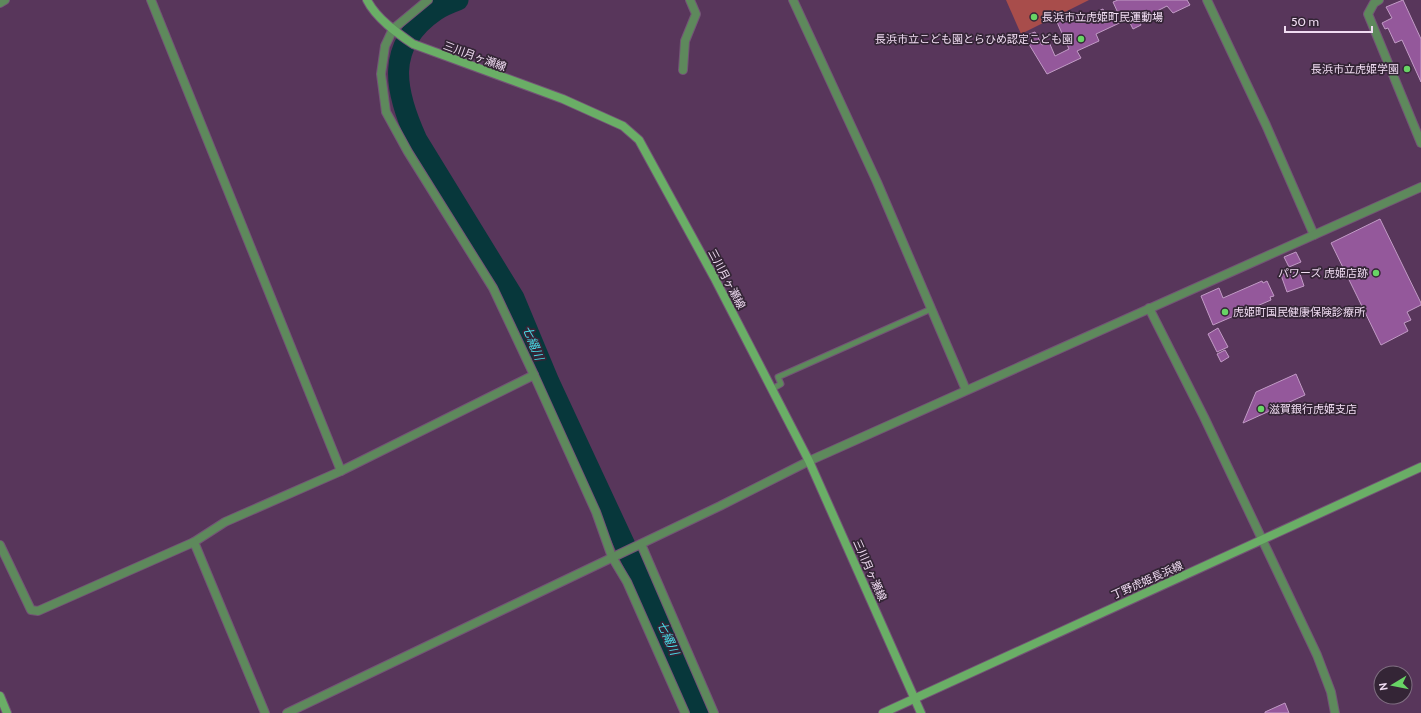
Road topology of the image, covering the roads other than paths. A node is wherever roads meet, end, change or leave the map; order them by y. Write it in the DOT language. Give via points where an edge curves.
graph roads {
  1 [pos="5,0"];
  2 [pos="151,0"];
  3 [pos="367,0"];
  4 [pos="428,0"];
  5 [pos="690,0"];
  6 [pos="793,0"];
  7 [pos="1207,0"];
  8 [pos="1379,0"];
  9 [pos="0,2"];
  10 [pos="393,29"];
  11 [pos="683,70"];
  12 [pos="1421,143"];
  13 [pos="1421,187"];
  14 [pos="1314,235"];
  15 [pos="1149,308"];
  16 [pos="931,309"];
  17 [pos="534,375"];
  18 [pos="772,389"];
  19 [pos="966,390"];
  20 [pos="809,461"];
  21 [pos="1421,467"];
  22 [pos="341,471"];
  23 [pos="1262,540"];
  24 [pos="194,542"];
  25 [pos="641,544"];
  26 [pos="0,545"];
  27 [pos="612,557"];
  28 [pos="0,696"];
  29 [pos="914,698"];
  30 [pos="7,713"];
  31 [pos="265,713"];
  32 [pos="287,713"];
  33 [pos="685,713"];
  34 [pos="714,713"];
  35 [pos="883,713"];
  36 [pos="921,713"];
  37 [pos="1335,713"];
  1 -- 9 [label="street"];
  2 -- 22 [label="street"];
  3 -- 10 [label="main road, 三川月ヶ瀬線" via="370,7"];
  4 -- 10 [label="street"];
  5 -- 11 [label="street" via="696,14 685,41"];
  6 -- 16 [label="street" via="878,182"];
  7 -- 14 [label="street"];
  8 -- 12 [label="street" via="1374,3 1368,14"];
  10 -- 17 [label="street" via="385,46 381,74 386,112 408,152 494,288"];
  10 -- 18 [label="main road, 三川月ヶ瀬線" via="413,44 563,99 623,126 639,140"];
  13 -- 14 [label="street"];
  14 -- 15 [label="street"];
  15 -- 19 [label="street"];
  15 -- 23 [label="street"];
  16 -- 18 [label="lane" via="778,377 781,384"];
  16 -- 19 [label="street"];
  17 -- 22 [label="street"];
  17 -- 27 [label="street" via="596,512"];
  18 -- 20 [label="main road, 三川月ヶ瀬線"];
  19 -- 20 [label="street"];
  20 -- 25 [label="street"];
  20 -- 29 [label="main road, 三川月ヶ瀬線"];
  21 -- 23 [label="main road, 丁野虎姫長浜線"];
  22 -- 24 [label="street" via="225,522"];
  23 -- 29 [label="main road, 丁野虎姫長浜線"];
  23 -- 37 [label="street" via="1322,668"];
  24 -- 26 [label="street" via="38,611 31,610"];
  24 -- 31 [label="street"];
  25 -- 27 [label="street"];
  25 -- 34 [label="street"];
  27 -- 32 [label="street"];
  27 -- 33 [label="street" via="627,582"];
  28 -- 30 [label="main road"];
  29 -- 35 [label="main road, 丁野虎姫長浜線"];
  29 -- 36 [label="main road, 三川月ヶ瀬線"];
}
